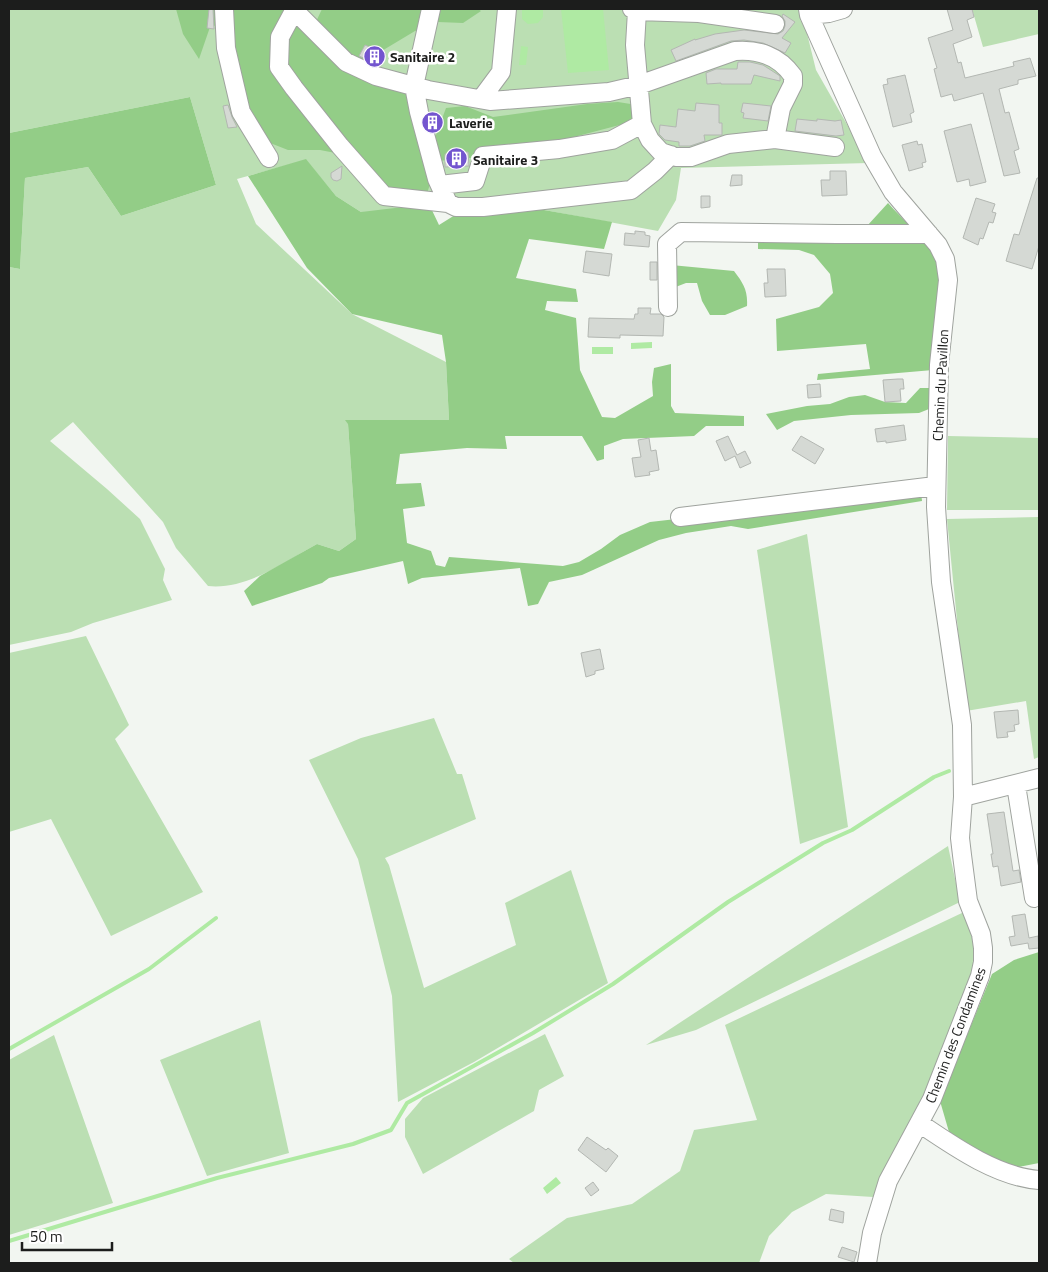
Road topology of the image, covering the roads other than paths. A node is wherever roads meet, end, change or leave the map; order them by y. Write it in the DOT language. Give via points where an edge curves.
graph roads {
  1 [pos="224,9"];
  2 [pos="296,9"];
  3 [pos="430,9"];
  4 [pos="507,9"];
  5 [pos="843,9"];
  6 [pos="635,10"];
  7 [pos="809,12"];
  8 [pos="775,24"];
  9 [pos="501,72"];
  10 [pos="639,85"];
  11 [pos="414,86"];
  12 [pos="481,99"];
  13 [pos="519,99"];
  14 [pos="642,124"];
  15 [pos="775,139"];
  16 [pos="835,147"];
  17 [pos="671,155"];
  18 [pos="269,158"];
  19 [pos="440,185"];
  20 [pos="448,204"];
  21 [pos="929,234"];
  22 [pos="668,307"];
  23 [pos="935,486"];
  24 [pos="680,517"];
  25 [pos="1039,778"];
  26 [pos="1016,785"];
  27 [pos="963,797"];
  28 [pos="1034,898"];
  29 [pos="919,1123"];
  30 [pos="1039,1180"];
  31 [pos="867,1263"];
  1 -- 18 [label="street" via="226,48 241,112"];
  2 -- 11 [label="street" via="346,62 376,76"];
  2 -- 20 [label="street" via="280,37 279,67 294,88 384,196"];
  3 -- 11 [label="street"];
  4 -- 9 [label="street"];
  5 -- 7 [label="street" via="829,13"];
  6 -- 8 [label="street" via="699,13"];
  6 -- 10 [label="street"];
  7 -- 21 [label="street, Chemin du Pavillon" via="872,156 893,192"];
  9 -- 12 [label="street"];
  9 -- 13 [label="street"];
  10 -- 13 [label="street" via="609,92"];
  10 -- 14 [label="street"];
  10 -- 15 [label="street" via="734,51 762,52 778,60 793,76 793,84 781,108"];
  11 -- 12 [label="street"];
  11 -- 19 [label="street" via="418,112"];
  12 -- 13 [label="street"];
  14 -- 17 [label="street" via="661,152"];
  14 -- 19 [label="street" via="612,140 483,156 476,181"];
  15 -- 16 [label="street"];
  15 -- 17 [label="street" via="728,144 691,157"];
  17 -- 20 [label="street" via="632,190 483,207"];
  19 -- 20 [label="street"];
  21 -- 22 [label="street" via="681,232 667,244"];
  21 -- 23 [label="street, Chemin du Pavillon" via="946,259 948,280 939,365"];
  23 -- 24 [label="street"];
  23 -- 27 [label="street, Chemin du Pavillon" via="941,582 962,725"];
  25 -- 26 [label="street"];
  26 -- 27 [label="street"];
  26 -- 28 [label="street"];
  27 -- 29 [label="street, Chemin des Condamines" via="962,855 968,901 984,948 983,962 932,1099"];
  29 -- 30 [label="street" via="957,1149 990,1165 1022,1179"];
  29 -- 31 [label="street, Chemin des Condamines" via="888,1181 872,1233"];
}
